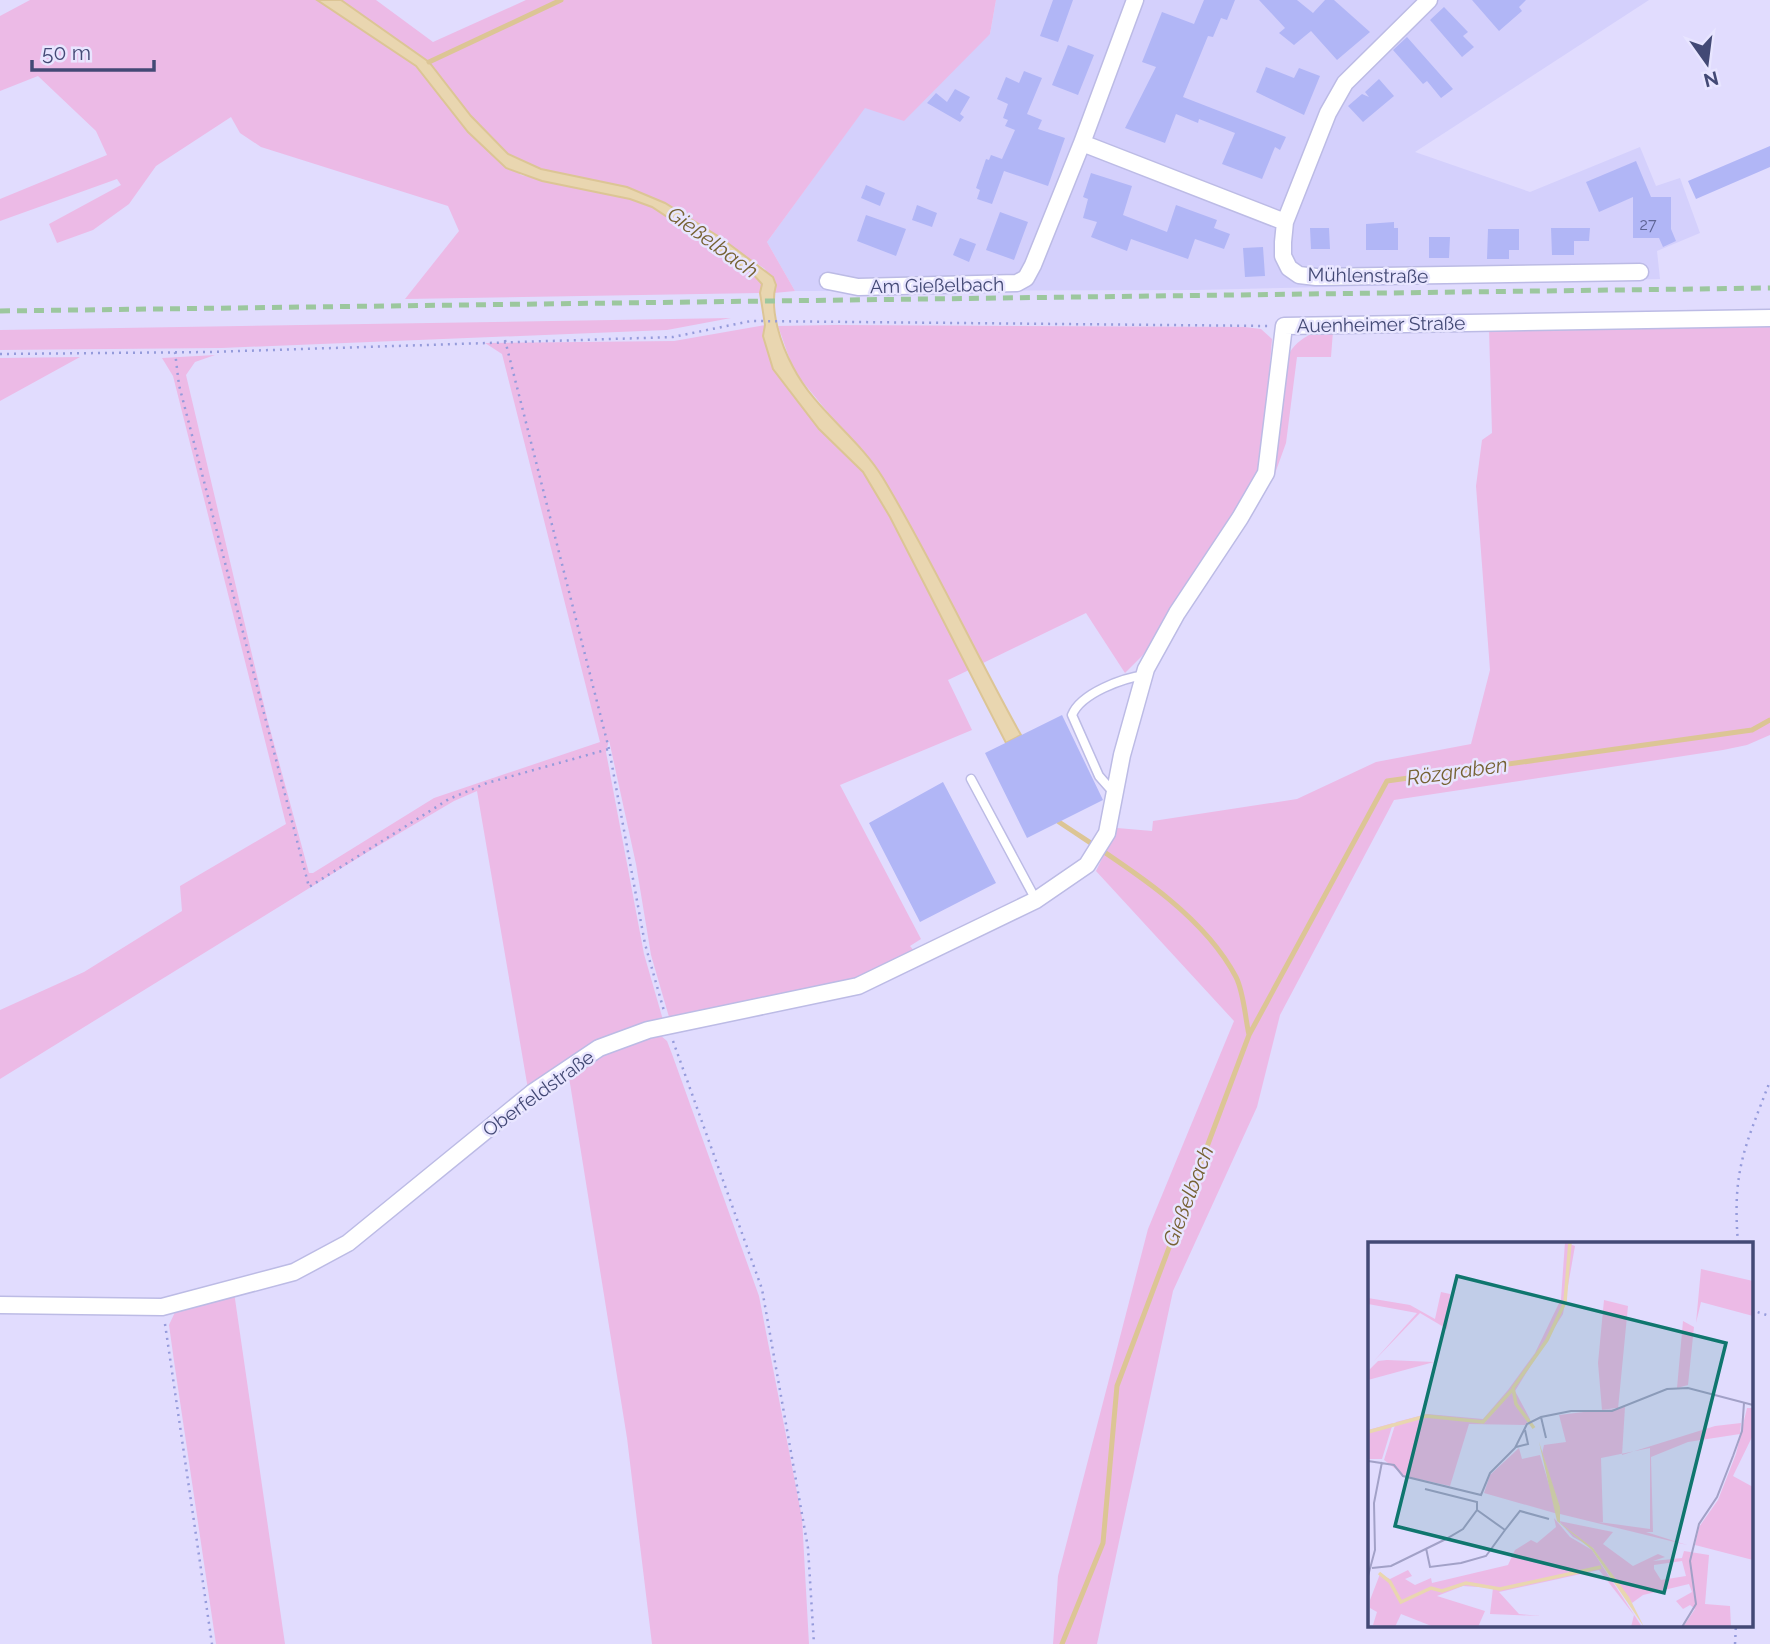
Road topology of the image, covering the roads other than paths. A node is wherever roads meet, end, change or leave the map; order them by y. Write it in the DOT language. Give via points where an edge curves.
graph roads {
  1 [pos="1135,0"];
  2 [pos="1429,0"];
  3 [pos="1082,144"];
  4 [pos="1285,222"];
  5 [pos="1640,272"];
  6 [pos="828,281"];
  7 [pos="1770,318"];
  8 [pos="1145,675"];
  9 [pos="971,779"];
  10 [pos="1115,793"];
  11 [pos="1087,865"];
  12 [pos="1036,900"];
  13 [pos="0,1305"];
  1 -- 3 [label="street, Am Gießelbach"];
  2 -- 4 [label="street, Mühlenstraße" via="1345,83 1328,113"];
  3 -- 4 [label="street"];
  3 -- 6 [label="street, Am Gießelbach" via="1033,265 1017,283 858,286"];
  4 -- 5 [label="street, Mühlenstraße" via="1283,256 1299,275"];
  7 -- 8 [label="street, Auenheimer Straße" via="1284,326 1266,473 1177,613"];
  8 -- 10 [label="street, Auenheimer Straße"];
  8 -- 10 [label="lane" via="1082,701 1072,715 1099,776"];
  9 -- 12 [label="lane"];
  10 -- 11 [label="street, Auenheimer Straße" via="1107,833"];
  11 -- 12 [label="street, Oberfeldstraße"];
  12 -- 13 [label="street, Oberfeldstraße" via="858,986 648,1030 599,1048 532,1093 348,1243 294,1272 162,1307"];
}
